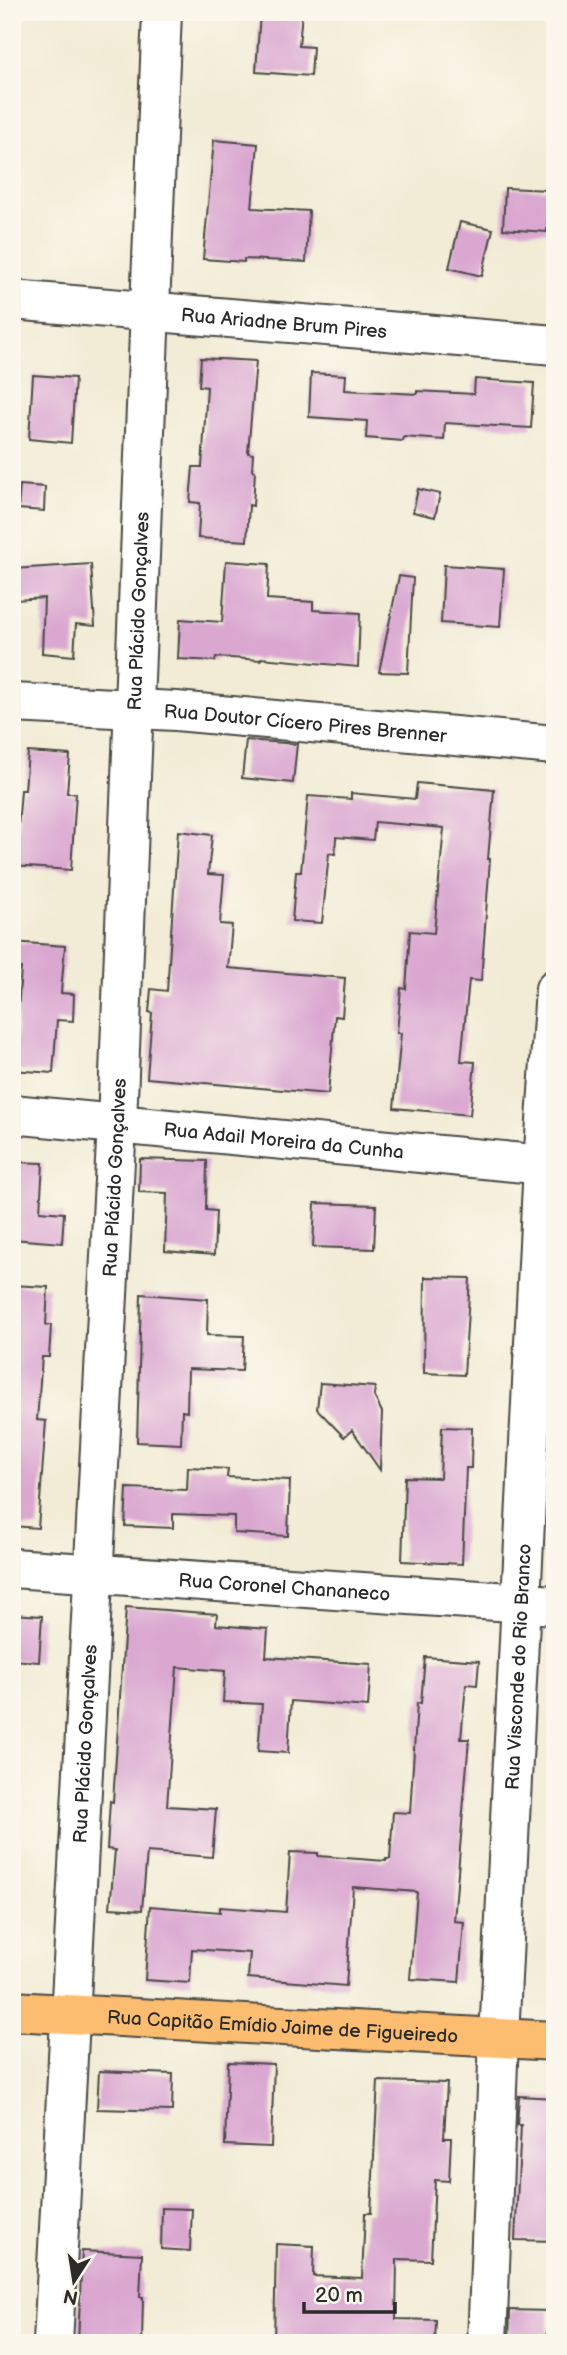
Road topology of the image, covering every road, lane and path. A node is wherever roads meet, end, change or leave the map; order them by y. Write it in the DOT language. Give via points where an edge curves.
graph roads {
  1 [pos="162,12"];
  2 [pos="12,300"];
  3 [pos="150,311"];
  4 [pos="555,345"];
  5 [pos="12,703"];
  6 [pos="135,708"];
  7 [pos="555,745"];
  8 [pos="555,989"];
  9 [pos="12,1114"];
  10 [pos="117,1123"];
  11 [pos="549,1165"];
  12 [pos="12,1568"];
  13 [pos="93,1575"];
  14 [pos="538,1604"];
  15 [pos="12,2011"];
  16 [pos="71,2013"];
  17 [pos="499,2037"];
  18 [pos="555,2041"];
  19 [pos="53,2343"];
  20 [pos="487,2343"];
  1 -- 3 [label="street, Rua Plácido Gonçalves"];
  2 -- 3 [label="street, Rua Ariadne Brum Pires"];
  3 -- 4 [label="street, Rua Ariadne Brum Pires"];
  3 -- 6 [label="street, Rua Plácido Gonçalves"];
  5 -- 6 [label="street, Rua Doutor Cícero Pires Brenner"];
  6 -- 7 [label="street, Rua Doutor Cícero Pires Brenner"];
  6 -- 10 [label="street, Rua Plácido Gonçalves"];
  8 -- 11 [label="street, Rua Visconde do Rio Branco"];
  9 -- 10 [label="street, Rua Adail Moreira da Cunha"];
  10 -- 11 [label="street, Rua Adail Moreira da Cunha"];
  10 -- 13 [label="street, Rua Plácido Gonçalves"];
  11 -- 14 [label="street, Rua Visconde do Rio Branco"];
  12 -- 13 [label="street, Rua Coronel Chananeco"];
  13 -- 14 [label="street, Rua Coronel Chananeco"];
  13 -- 16 [label="street, Rua Plácido Gonçalves"];
  14 -- 17 [label="street, Rua Visconde do Rio Branco"];
  15 -- 16 [label="main road, Rua Capitão Emídio Jaime de Figueiredo"];
  16 -- 17 [label="main road, Rua Capitão Emídio Jaime de Figueiredo"];
  16 -- 19 [label="street, Rua Plácido Gonçalves"];
  17 -- 18 [label="main road, Rua Capitão Emídio Jaime de Figueiredo"];
  17 -- 20 [label="street, Rua Visconde do Rio Branco"];
}
